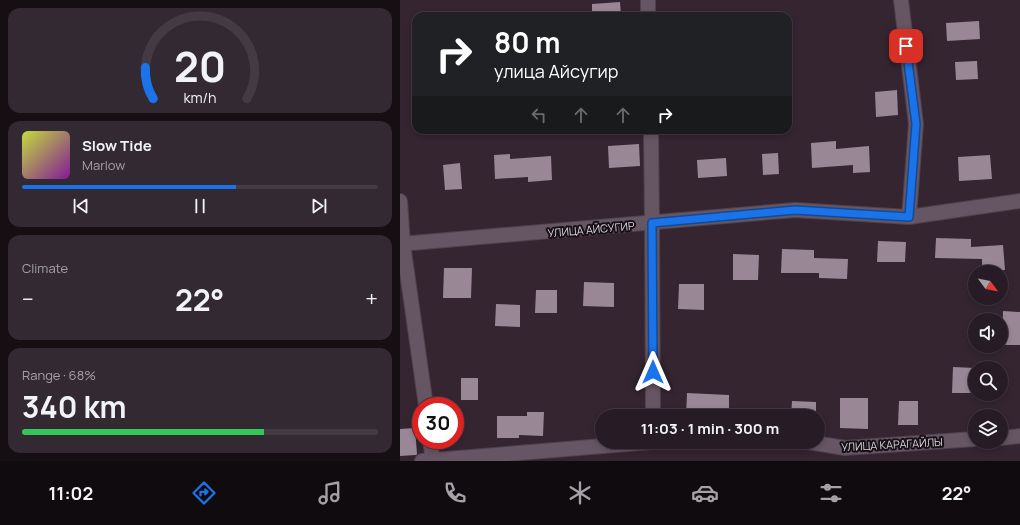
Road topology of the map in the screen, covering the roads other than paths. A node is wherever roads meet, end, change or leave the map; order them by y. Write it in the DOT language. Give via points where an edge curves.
graph roads {
  1 [pos="648,0"];
  2 [pos="901,0"];
  3 [pos="648,12"];
  4 [pos="650,134"];
  5 [pos="1020,200"];
  6 [pos="400,201"];
  7 [pos="909,217"];
  8 [pos="652,223"];
  9 [pos="402,244"];
  10 [pos="425,397"];
  11 [pos="653,409"];
  12 [pos="1020,436"];
  13 [pos="1008,437"];
  14 [pos="968,440"];
  15 [pos="825,445"];
  16 [pos="595,447"];
  17 [pos="430,449"];
  18 [pos="429,461"];
  1 -- 3 [label="street"];
  2 -- 7 [label="street" via="916,124"];
  4 -- 8 [label="street"];
  5 -- 7 [label="street, УЛИЦА АЙСУГИР"];
  6 -- 9 [label="street"];
  7 -- 8 [label="street, УЛИЦА АЙСУГИР" via="795,210"];
  8 -- 9 [label="street, УЛИЦА АЙСУГИР"];
  8 -- 11 [label="street"];
  9 -- 10 [label="street"];
  12 -- 13 [label="street"];
  14 -- 15 [label="street, УЛИЦА КАРАГАЙЛЫ" via="845,448"];
  16 -- 18 [label="street"];
  17 -- 18 [label="street"];
}
